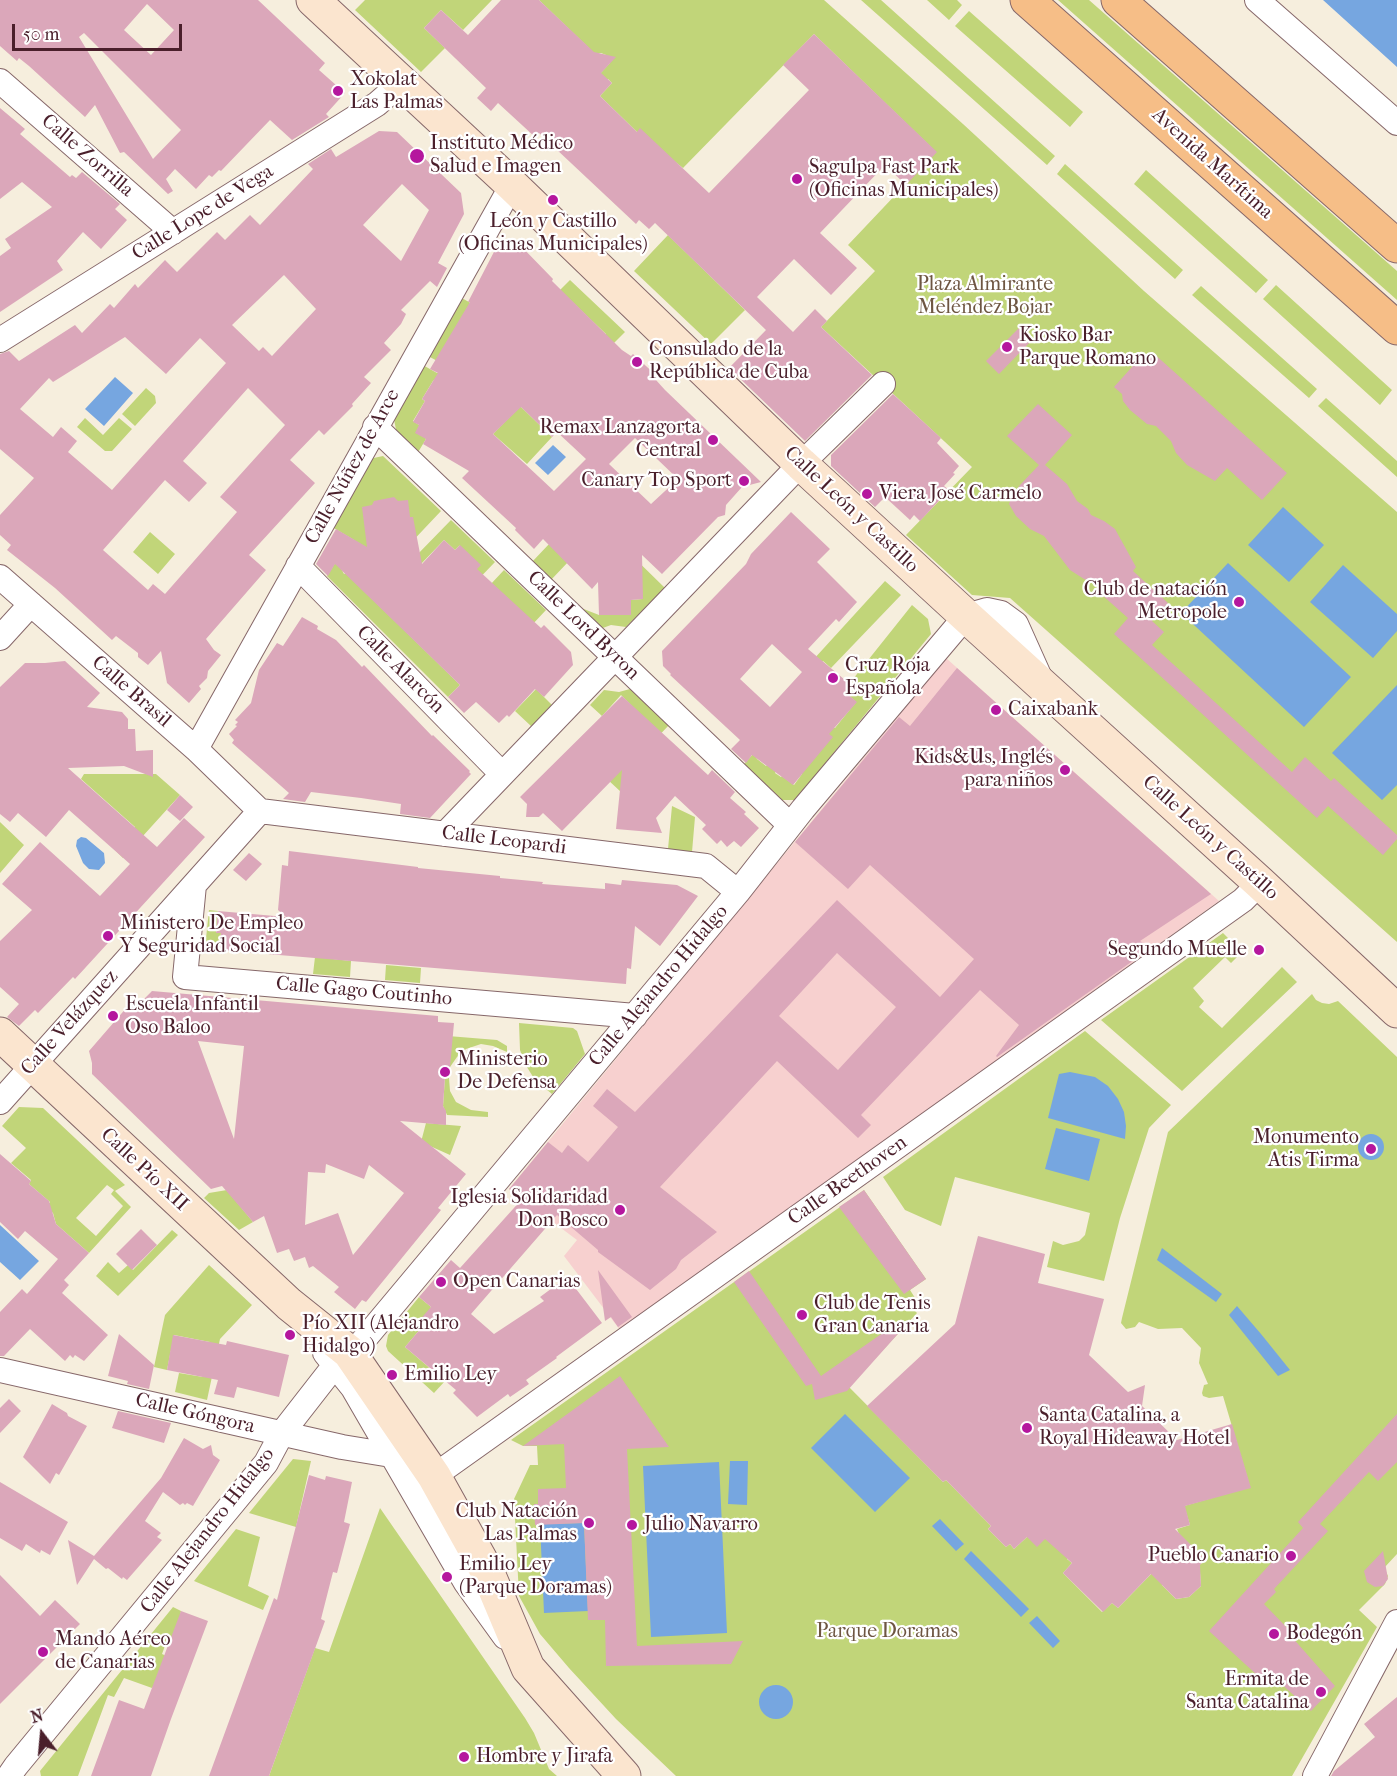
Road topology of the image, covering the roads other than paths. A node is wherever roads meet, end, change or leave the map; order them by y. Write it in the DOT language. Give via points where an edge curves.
graph roads {
  1 [pos="313,0"];
  2 [pos="1027,0"];
  3 [pos="1118,0"];
  4 [pos="1257,0"];
  5 [pos="0,81"];
  6 [pos="402,82"];
  7 [pos="1397,123"];
  8 [pos="512,185"];
  9 [pos="173,232"];
  10 [pos="1397,246"];
  11 [pos="1397,327"];
  12 [pos="0,340"];
  13 [pos="883,384"];
  14 [pos="375,428"];
  15 [pos="801,464"];
  16 [pos="298,566"];
  17 [pos="0,577"];
  18 [pos="31,604"];
  19 [pos="966,616"];
  20 [pos="0,638"];
  21 [pos="615,657"];
  22 [pos="196,749"];
  23 [pos="502,774"];
  24 [pos="260,811"];
  25 [pos="790,825"];
  26 [pos="445,834"];
  27 [pos="1260,883"];
  28 [pos="194,885"];
  29 [pos="738,892"];
  30 [pos="1396,1010"];
  31 [pos="635,1016"];
  32 [pos="0,1034"];
  33 [pos="32,1065"];
  34 [pos="0,1102"];
  35 [pos="342,1358"];
  36 [pos="0,1370"];
  37 [pos="282,1433"];
  38 [pos="391,1455"];
  39 [pos="434,1476"];
  40 [pos="1397,1622"];
  41 [pos="528,1668"];
  42 [pos="9,1773"];
  43 [pos="624,1776"];
  44 [pos="1315,1776"];
  1 -- 6 [label="street, Calle León y Castillo"];
  2 -- 11 [label="highway, Avenida Marítima"];
  3 -- 10 [label="highway"];
  4 -- 7 [label="street"];
  5 -- 9 [label="street, Calle Zorrilla"];
  6 -- 8 [label="street, Calle León y Castillo"];
  6 -- 9 [label="street, Calle Lope de Vega" via="377,104"];
  8 -- 14 [label="street, Calle Núñez de Arce"];
  8 -- 15 [label="street, Calle León y Castillo"];
  9 -- 12 [label="street, Calle Lope de Vega"];
  13 -- 15 [label="street"];
  14 -- 16 [label="street, Calle Núñez de Arce"];
  14 -- 21 [label="street, Calle Lord Byron"];
  15 -- 19 [label="street, Calle León y Castillo"];
  15 -- 21 [label="street"];
  16 -- 22 [label="street, Calle Núñez de Arce"];
  16 -- 23 [label="street, Calle Alarcón"];
  17 -- 18 [label="street, Calle Brasil"];
  18 -- 20 [label="street"];
  18 -- 22 [label="street, Calle Brasil"];
  19 -- 25 [label="street, Calle Alejandro Hidalgo"];
  19 -- 27 [label="street, Calle León y Castillo"];
  21 -- 23 [label="street"];
  21 -- 25 [label="street, Calle Lord Byron"];
  22 -- 24 [label="street, Calle Brasil"];
  23 -- 26 [label="street"];
  24 -- 26 [label="street, Calle Leopardi"];
  24 -- 28 [label="street, Calle Velázquez"];
  25 -- 29 [label="street, Calle Alejandro Hidalgo"];
  26 -- 29 [label="street, Calle Leopardi" via="706,866"];
  27 -- 30 [label="street, Calle León y Castillo"];
  27 -- 39 [label="street, Calle Beethoven" via="1243,900"];
  28 -- 31 [label="street, Calle Gago Coutinho" via="185,977"];
  28 -- 33 [label="street, Calle Velázquez"];
  29 -- 31 [label="street, Calle Alejandro Hidalgo"];
  31 -- 35 [label="street, Calle Alejandro Hidalgo" via="357,1348"];
  32 -- 33 [label="street, Calle Pío XII"];
  33 -- 34 [label="street, Calle Velázquez"];
  33 -- 35 [label="street, Calle Pío XII"];
  35 -- 37 [label="street, Calle Alejandro Hidalgo"];
  35 -- 38 [label="street, Calle Pío XII" via="353,1388"];
  35 -- 39 [label="street, Calle Pío XII"];
  36 -- 37 [label="street, Calle Góngora"];
  37 -- 38 [label="street, Calle Góngora"];
  37 -- 42 [label="street, Calle Alejandro Hidalgo" via="266,1463"];
  38 -- 41 [label="street, Calle Pío XII" via="466,1583"];
  39 -- 41 [label="street, Calle Pío XII" via="488,1573"];
  40 -- 44 [label="street"];
  41 -- 43 [label="street, Calle Pío XII"];
}
